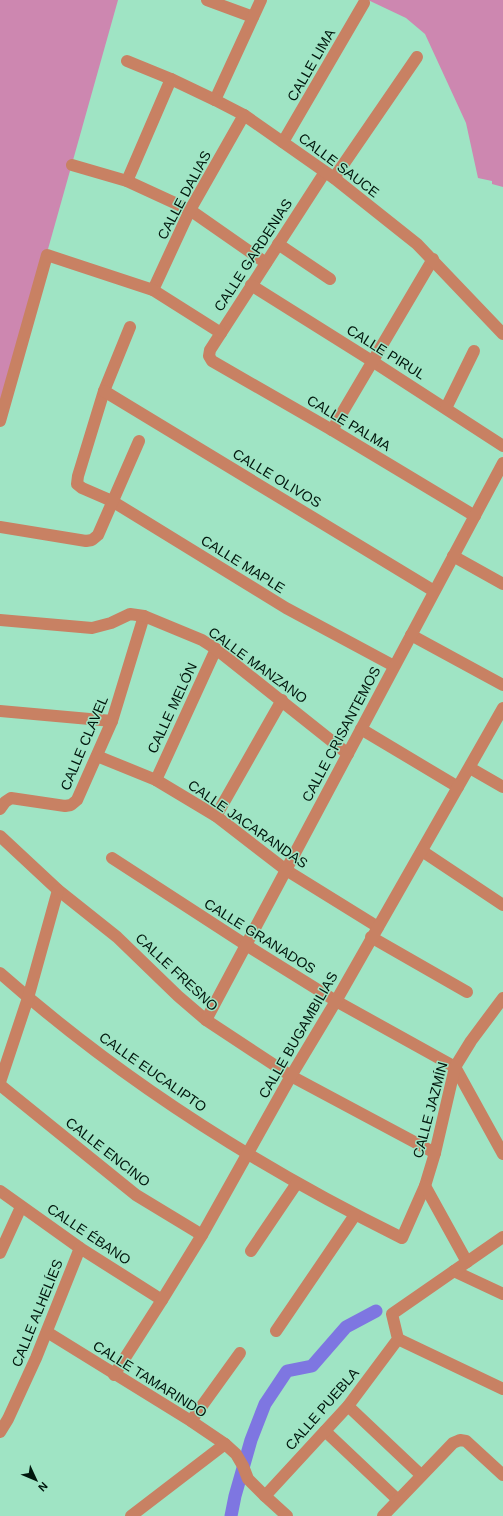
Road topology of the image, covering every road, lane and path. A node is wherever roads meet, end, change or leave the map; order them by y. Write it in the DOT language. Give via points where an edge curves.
graph roads {
  1 [pos="207,0"];
  2 [pos="261,0"];
  3 [pos="364,3"];
  4 [pos="253,17"];
  5 [pos="417,57"];
  6 [pos="127,61"];
  7 [pos="171,79"];
  8 [pos="215,100"];
  9 [pos="244,115"];
  10 [pos="283,142"];
  11 [pos="72,165"];
  12 [pos="329,174"];
  13 [pos="127,181"];
  14 [pos="190,210"];
  15 [pos="278,244"];
  16 [pos="433,259"];
  17 [pos="266,263"];
  18 [pos="330,279"];
  19 [pos="251,285"];
  20 [pos="153,290"];
  21 [pos="130,327"];
  22 [pos="221,333"];
  23 [pos="503,334"];
  24 [pos="474,351"];
  25 [pos="209,356"];
  26 [pos="372,361"];
  27 [pos="104,391"];
  28 [pos="446,408"];
  29 [pos="0,421"];
  30 [pos="332,430"];
  31 [pos="139,441"];
  32 [pos="503,446"];
  33 [pos="503,463"];
  34 [pos="112,501"];
  35 [pos="475,516"];
  36 [pos="0,527"];
  37 [pos="453,556"];
  38 [pos="503,584"];
  39 [pos="434,592"];
  40 [pos="144,616"];
  41 [pos="0,620"];
  42 [pos="411,635"];
  43 [pos="216,649"];
  44 [pos="394,666"];
  45 [pos="503,685"];
  46 [pos="282,700"];
  47 [pos="503,708"];
  48 [pos="0,711"];
  49 [pos="112,721"];
  50 [pos="361,729"];
  51 [pos="348,754"];
  52 [pos="97,756"];
  53 [pos="470,768"];
  54 [pos="156,780"];
  55 [pos="458,787"];
  56 [pos="503,787"];
  57 [pos="0,809"];
  58 [pos="216,816"];
  59 [pos="0,836"];
  60 [pos="422,851"];
  61 [pos="112,858"];
  62 [pos="286,870"];
  63 [pos="58,890"];
  64 [pos="503,905"];
  65 [pos="374,932"];
  66 [pos="246,945"];
  67 [pos="0,974"];
  68 [pos="467,992"];
  69 [pos="28,998"];
  70 [pos="503,998"];
  71 [pos="336,1001"];
  72 [pos="206,1020"];
  73 [pos="455,1066"];
  74 [pos="290,1076"];
  75 [pos="0,1082"];
  76 [pos="0,1085"];
  77 [pos="435,1153"];
  78 [pos="503,1154"];
  79 [pos="248,1155"];
  80 [pos="297,1183"];
  81 [pos="425,1186"];
  82 [pos="0,1191"];
  83 [pos="21,1207"];
  84 [pos="355,1215"];
  85 [pos="202,1235"];
  86 [pos="503,1237"];
  87 [pos="402,1238"];
  88 [pos="80,1248"];
  89 [pos="251,1251"];
  90 [pos="0,1254"];
  91 [pos="466,1262"];
  92 [pos="454,1271"];
  93 [pos="503,1294"];
  94 [pos="162,1300"];
  95 [pos="276,1331"];
  96 [pos="47,1332"];
  97 [pos="398,1339"];
  98 [pos="240,1353"];
  99 [pos="114,1375"];
  100 [pos="503,1389"];
  101 [pos="348,1406"];
  102 [pos="191,1421"];
  103 [pos="325,1431"];
  104 [pos="0,1432"];
  105 [pos="225,1444"];
  106 [pos="421,1475"];
  107 [pos="503,1475"];
  108 [pos="265,1496"];
  109 [pos="398,1500"];
  110 [pos="131,1516"];
  111 [pos="287,1516"];
  112 [pos="383,1516"];
  1 -- 4 [label="street"];
  2 -- 4 [label="street"];
  3 -- 10 [label="street, CALLE LIMA"];
  4 -- 8 [label="street"];
  5 -- 12 [label="street, CALLE GARDENIAS"];
  6 -- 7 [label="street, CALLE SAUCE"];
  7 -- 8 [label="street, CALLE SAUCE"];
  7 -- 13 [label="street"];
  8 -- 9 [label="street, CALLE SAUCE"];
  9 -- 10 [label="street, CALLE SAUCE"];
  9 -- 14 [label="street, CALLE DALIAS"];
  10 -- 12 [label="street, CALLE SAUCE"];
  11 -- 13 [label="street"];
  12 -- 15 [label="street, CALLE GARDENIAS"];
  12 -- 16 [label="street, CALLE SAUCE"];
  13 -- 14 [label="street"];
  14 -- 17 [label="street"];
  14 -- 20 [label="street, CALLE DALIAS"];
  15 -- 17 [label="street, CALLE GARDENIAS"];
  15 -- 18 [label="street"];
  16 -- 23 [label="street, CALLE SAUCE"];
  16 -- 26 [label="street"];
  17 -- 19 [label="street, CALLE GARDENIAS"];
  19 -- 22 [label="street, CALLE GARDENIAS"];
  19 -- 26 [label="street, CALLE PIRUL"];
  20 -- 22 [label="street"];
  20 -- 29 [label="street" via="47,255"];
  21 -- 27 [label="street"];
  22 -- 25 [label="street, CALLE GARDENIAS"];
  24 -- 28 [label="street"];
  25 -- 30 [label="street, CALLE PALMA" via="212,361"];
  26 -- 28 [label="street, CALLE PIRUL"];
  26 -- 30 [label="street"];
  27 -- 34 [label="street, CALLE MAPLE" via="77,484"];
  27 -- 39 [label="street, CALLE OLIVOS"];
  28 -- 32 [label="street, CALLE PIRUL"];
  30 -- 35 [label="street, CALLE PALMA"];
  31 -- 34 [label="street"];
  33 -- 35 [label="street, CALLE CRISANTEMOS"];
  34 -- 36 [label="street" via="98,535 92,540"];
  34 -- 44 [label="street, CALLE MAPLE" via="286,608"];
  35 -- 37 [label="street, CALLE CRISANTEMOS"];
  37 -- 38 [label="street"];
  37 -- 39 [label="street, CALLE CRISANTEMOS"];
  39 -- 42 [label="street, CALLE CRISANTEMOS"];
  40 -- 41 [label="street, CALLE MANZANO" via="130,614 92,628"];
  40 -- 43 [label="street, CALLE MANZANO" via="202,640"];
  40 -- 49 [label="street, CALLE CLAVEL"];
  42 -- 44 [label="street, CALLE CRISANTEMOS"];
  42 -- 45 [label="street"];
  43 -- 46 [label="street, CALLE MANZANO"];
  43 -- 54 [label="street, CALLE MELÓN"];
  44 -- 50 [label="street, CALLE CRISANTEMOS"];
  46 -- 51 [label="street, CALLE MANZANO"];
  46 -- 58 [label="street"];
  47 -- 53 [label="street, CALLE BUGAMBILIAS"];
  48 -- 49 [label="street"];
  49 -- 52 [label="street, CALLE CLAVEL"];
  50 -- 51 [label="street, CALLE CRISANTEMOS"];
  50 -- 55 [label="street"];
  51 -- 62 [label="street, CALLE CRISANTEMOS"];
  52 -- 54 [label="street, CALLE JACARANDAS"];
  52 -- 57 [label="street, CALLE CLAVEL" via="77,800 72,805 11,798"];
  53 -- 55 [label="street, CALLE BUGAMBILIAS"];
  53 -- 56 [label="street"];
  54 -- 58 [label="street, CALLE JACARANDAS"];
  55 -- 60 [label="street, CALLE BUGAMBILIAS"];
  58 -- 62 [label="street, CALLE JACARANDAS"];
  59 -- 63 [label="street, CALLE FRESNO"];
  60 -- 64 [label="street"];
  60 -- 65 [label="street, CALLE BUGAMBILIAS"];
  61 -- 66 [label="street, CALLE GRANADOS"];
  62 -- 65 [label="street, CALLE JACARANDAS"];
  62 -- 66 [label="street, CALLE CRISANTEMOS"];
  63 -- 69 [label="street"];
  63 -- 72 [label="street, CALLE FRESNO" via="117,937"];
  65 -- 68 [label="street, CALLE JACARANDAS"];
  65 -- 71 [label="street, CALLE BUGAMBILIAS"];
  66 -- 71 [label="street, CALLE GRANADOS"];
  66 -- 72 [label="street, CALLE CRISANTEMOS"];
  67 -- 69 [label="street, CALLE EUCALIPTO"];
  69 -- 75 [label="street"];
  69 -- 79 [label="street, CALLE EUCALIPTO" via="134,1080"];
  70 -- 73 [label="street, CALLE JAZMÍN"];
  71 -- 73 [label="street, CALLE GRANADOS"];
  71 -- 74 [label="street, CALLE BUGAMBILIAS"];
  72 -- 74 [label="street, CALLE FRESNO"];
  73 -- 77 [label="street, CALLE JAZMÍN"];
  73 -- 78 [label="street"];
  74 -- 77 [label="street, CALLE FRESNO"];
  74 -- 79 [label="street, CALLE BUGAMBILIAS"];
  76 -- 85 [label="street, CALLE ENCINO" via="136,1194"];
  77 -- 81 [label="street, CALLE JAZMÍN"];
  79 -- 80 [label="street, CALLE EUCALIPTO"];
  79 -- 85 [label="street, CALLE BUGAMBILIAS"];
  80 -- 84 [label="street, CALLE EUCALIPTO"];
  80 -- 89 [label="street"];
  81 -- 87 [label="street, CALLE JAZMÍN"];
  81 -- 91 [label="street"];
  82 -- 83 [label="street, CALLE ÉBANO"];
  83 -- 88 [label="street, CALLE ÉBANO"];
  83 -- 90 [label="street"];
  84 -- 87 [label="street, CALLE EUCALIPTO"];
  84 -- 95 [label="street"];
  85 -- 94 [label="street, CALLE BUGAMBILIAS"];
  86 -- 91 [label="street"];
  88 -- 94 [label="street, CALLE ÉBANO"];
  88 -- 96 [label="street, CALLE ALHELÍES"];
  91 -- 92 [label="street"];
  92 -- 93 [label="street"];
  92 -- 97 [label="street" via="392,1314"];
  94 -- 99 [label="street, CALLE BUGAMBILIAS"];
  96 -- 99 [label="street, CALLE TAMARINDO"];
  96 -- 104 [label="street, CALLE ALHELÍES"];
  97 -- 100 [label="street"];
  97 -- 101 [label="street, CALLE PUEBLA"];
  98 -- 102 [label="street"];
  99 -- 102 [label="street, CALLE TAMARINDO"];
  101 -- 103 [label="street, CALLE PUEBLA"];
  101 -- 106 [label="street"];
  102 -- 105 [label="street, CALLE TAMARINDO"];
  103 -- 108 [label="street, CALLE PUEBLA"];
  103 -- 109 [label="street"];
  105 -- 108 [label="street, CALLE TAMARINDO" via="236,1454 248,1479"];
  105 -- 110 [label="street"];
  106 -- 107 [label="street" via="453,1443 460,1440 466,1442"];
  106 -- 109 [label="street"];
  108 -- 111 [label="street"];
  109 -- 112 [label="street"];
}
